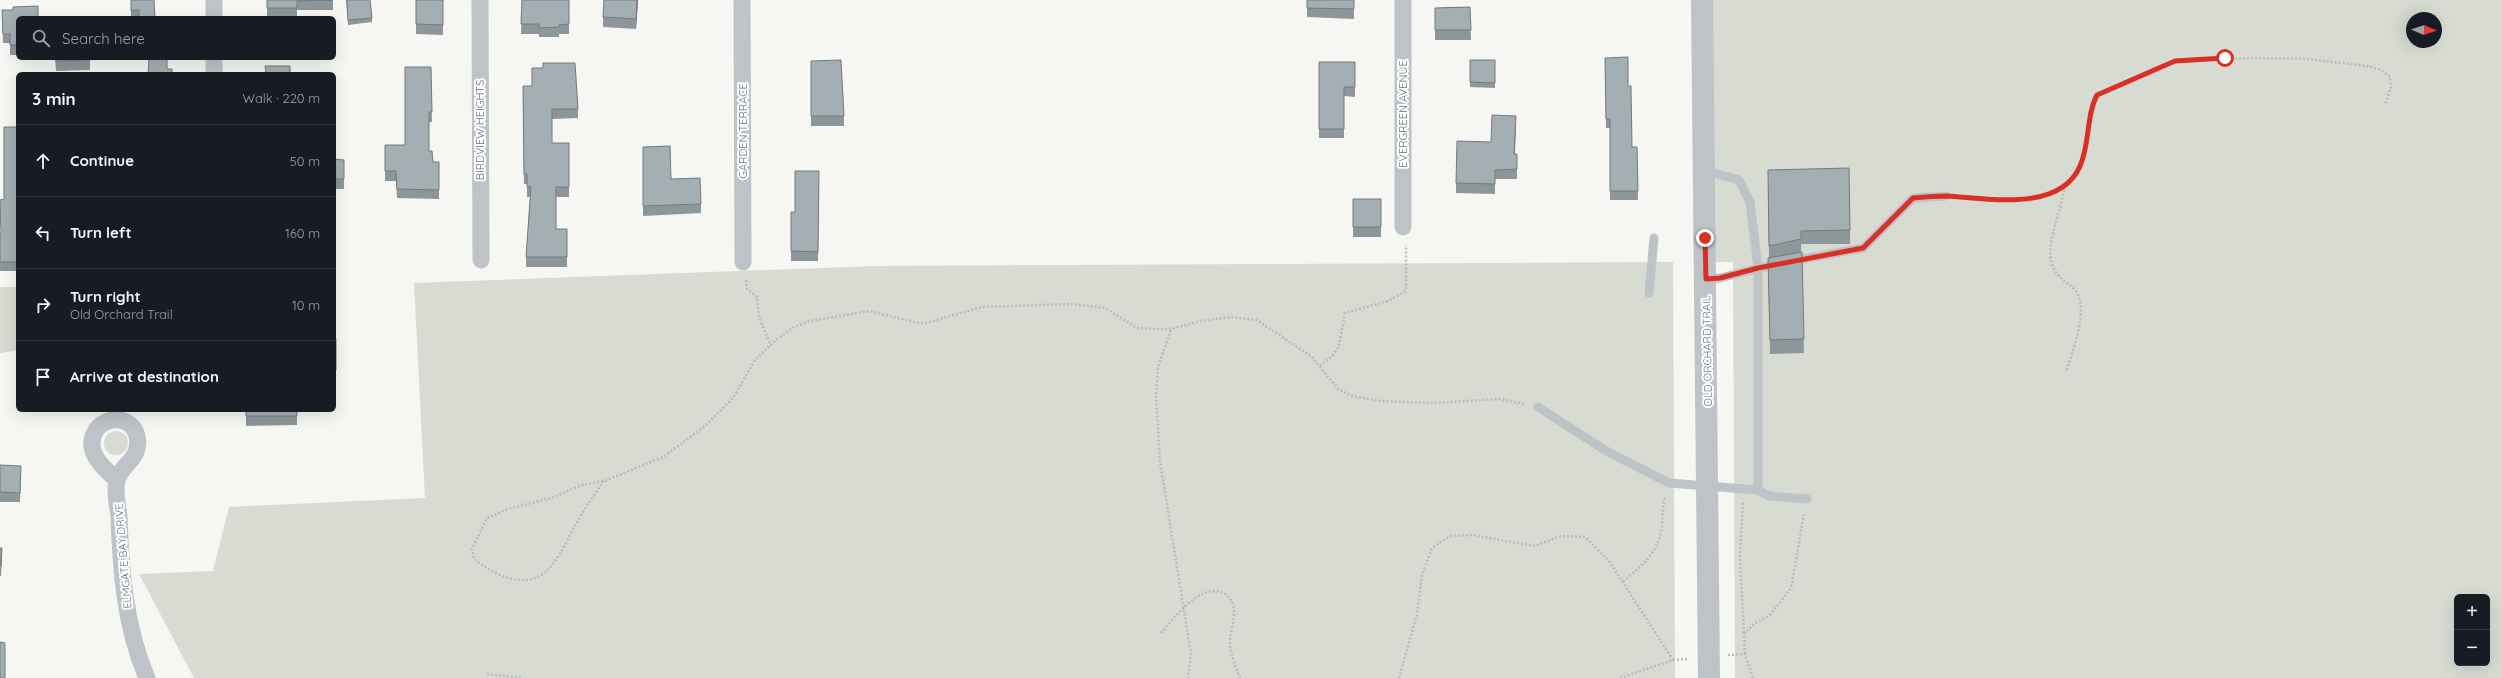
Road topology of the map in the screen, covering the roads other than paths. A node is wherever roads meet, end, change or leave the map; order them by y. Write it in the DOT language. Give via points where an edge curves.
graph roads {
  1 [pos="214,0"];
  2 [pos="480,0"];
  3 [pos="742,0"];
  4 [pos="1404,0"];
  5 [pos="1702,0"];
  6 [pos="214,16"];
  7 [pos="214,60"];
  8 [pos="214,72"];
  9 [pos="1704,170"];
  10 [pos="1946,196"];
  11 [pos="1403,227"];
  12 [pos="1654,238"];
  13 [pos="481,260"];
  14 [pos="743,262"];
  15 [pos="1758,268"];
  16 [pos="1706,279"];
  17 [pos="1649,293"];
  18 [pos="1538,407"];
  19 [pos="117,480"];
  20 [pos="1708,487"];
  21 [pos="1758,490"];
  22 [pos="1807,499"];
  23 [pos="146,678"];
  24 [pos="1709,678"];
  1 -- 6 [label="street"];
  2 -- 13 [label="street, BIRDVIEW HEIGHTS"];
  3 -- 14 [label="street, GARDEN TERRACE"];
  4 -- 11 [label="street, EVERGREEN AVENUE"];
  5 -- 9 [label="street, OLD ORCHARD TRAIL"];
  7 -- 8 [label="street"];
  9 -- 15 [label="lane" via="1738,180 1750,202"];
  9 -- 16 [label="street, OLD ORCHARD TRAIL"];
  10 -- 15 [label="lane" via="1913,198 1863,248"];
  12 -- 17 [label="lane"];
  15 -- 16 [label="lane"];
  15 -- 21 [label="lane"];
  16 -- 20 [label="street, OLD ORCHARD TRAIL"];
  18 -- 20 [label="lane" via="1608,452 1669,483"];
  19 -- 23 [label="street, ELMGATE BAY DRIVE" via="124,594 132,633"];
  20 -- 21 [label="lane"];
  20 -- 24 [label="street, OLD ORCHARD TRAIL"];
  21 -- 22 [label="lane" via="1769,496"];
}
